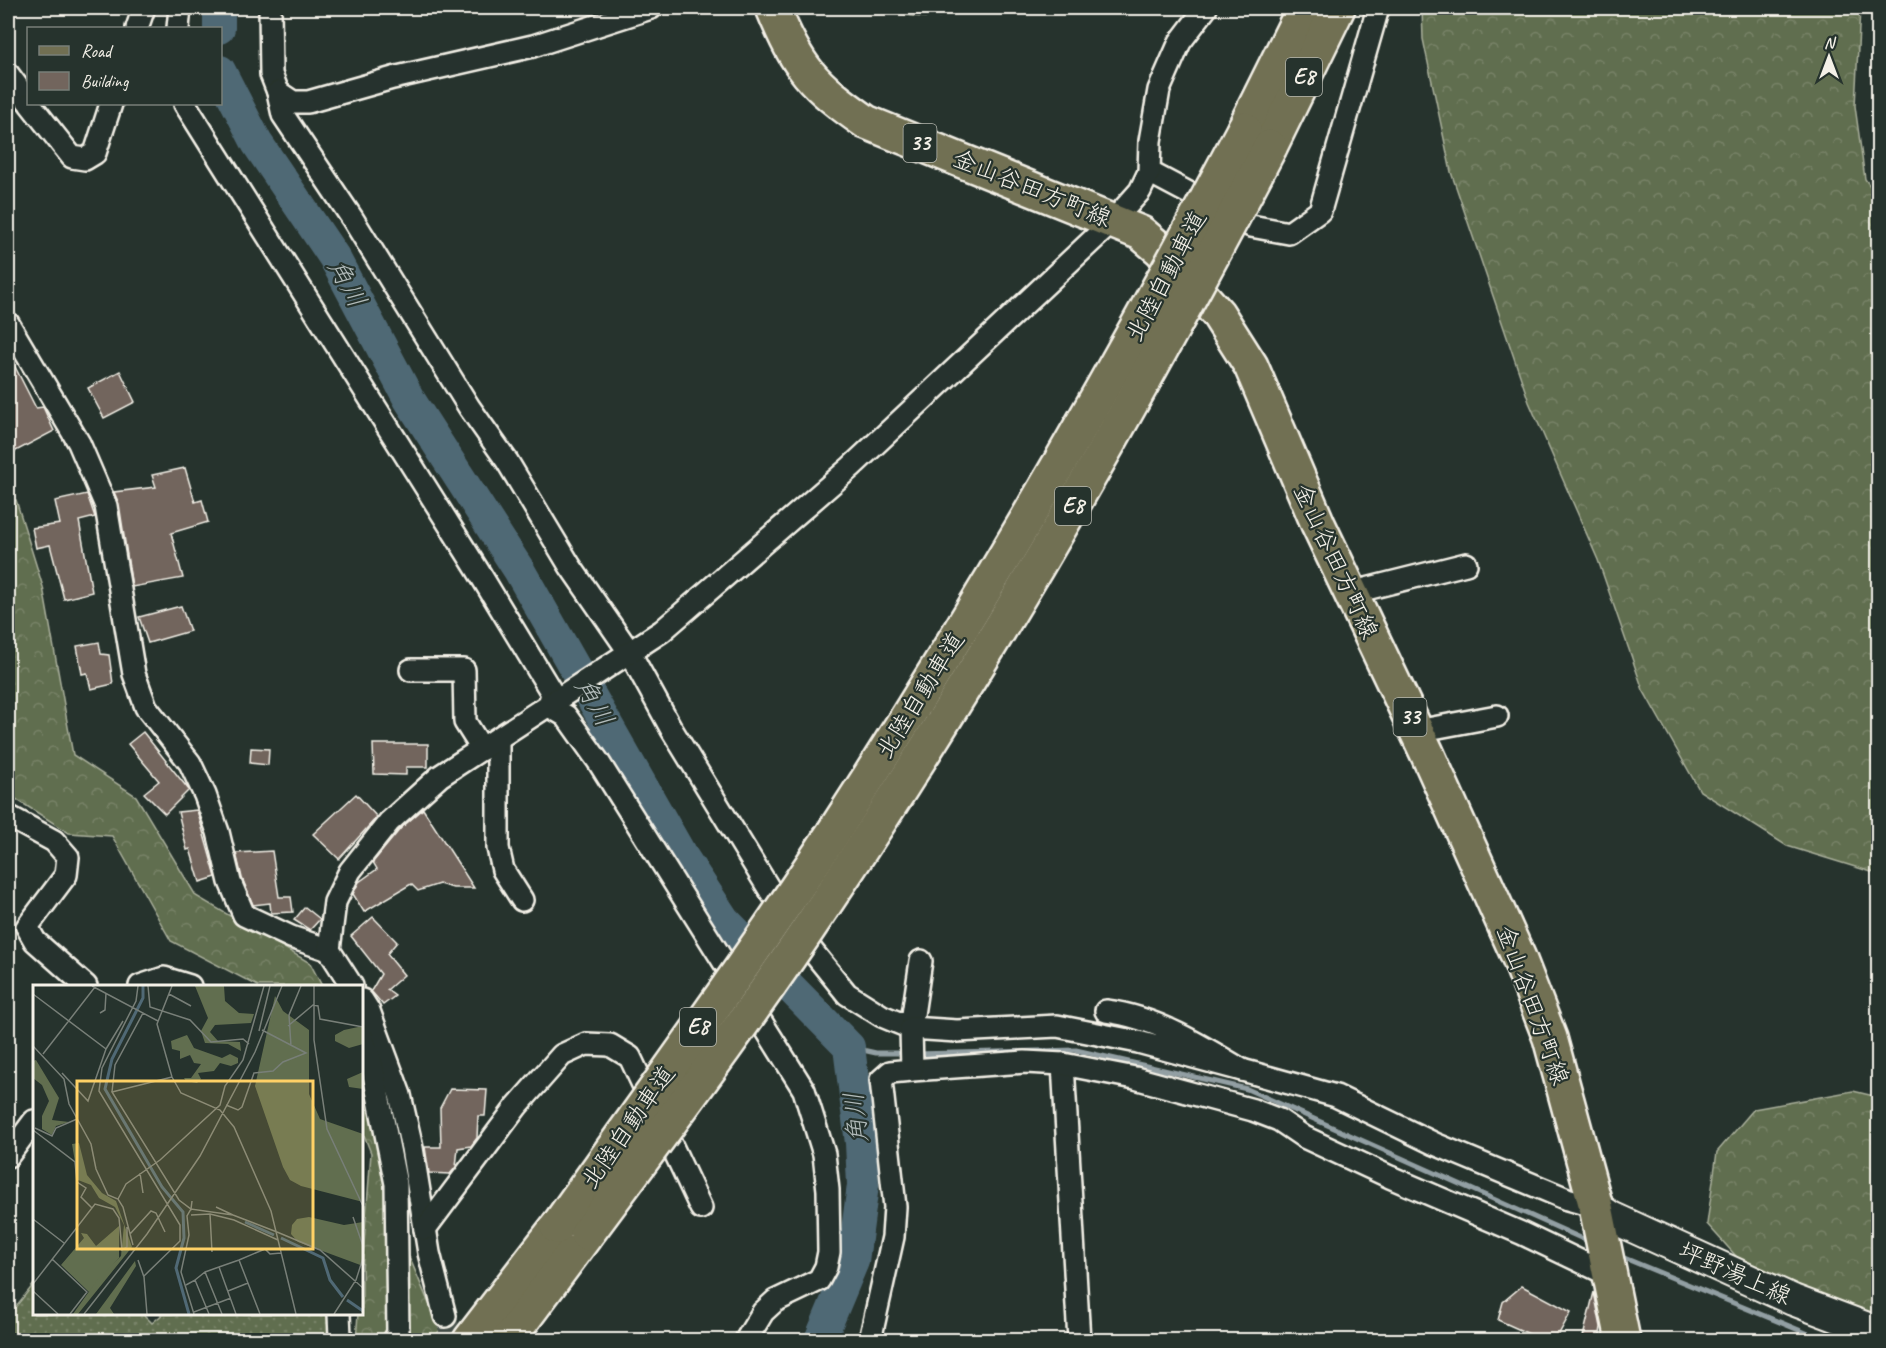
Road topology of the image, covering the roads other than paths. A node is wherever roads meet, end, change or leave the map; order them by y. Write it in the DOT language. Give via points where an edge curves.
graph roads {
  1 [pos="144,8"];
  2 [pos="180,8"];
  3 [pos="270,8"];
  4 [pos="651,8"];
  5 [pos="773,8"];
  6 [pos="1206,8"];
  7 [pos="1298,8"];
  8 [pos="1304,8"];
  9 [pos="1338,8"];
  10 [pos="1378,8"];
  11 [pos="137,27"];
  12 [pos="178,27"];
  13 [pos="8,74"];
  14 [pos="1267,84"];
  15 [pos="278,92"];
  16 [pos="27,99"];
  17 [pos="31,105"];
  18 [pos="111,105"];
  19 [pos="186,105"];
  20 [pos="1257,138"];
  21 [pos="1149,172"];
  22 [pos="1114,220"];
  23 [pos="8,323"];
  24 [pos="1466,564"];
  25 [pos="1350,593"];
  26 [pos="628,654"];
  27 [pos="411,670"];
  28 [pos="551,705"];
  29 [pos="1497,716"];
  30 [pos="1417,731"];
  31 [pos="490,744"];
  32 [pos="8,816"];
  33 [pos="522,900"];
  34 [pos="921,961"];
  35 [pos="338,968"];
  36 [pos="84,985"];
  37 [pos="145,985"];
  38 [pos="184,985"];
  39 [pos="351,985"];
  40 [pos="363,1002"];
  41 [pos="1106,1011"];
  42 [pos="911,1028"];
  43 [pos="363,1039"];
  44 [pos="1064,1064"];
  45 [pos="912,1070"];
  46 [pos="1242,1070"];
  47 [pos="33,1122"];
  48 [pos="8,1156"];
  49 [pos="701,1208"];
  50 [pos="1596,1210"];
  51 [pos="425,1229"];
  52 [pos="572,1231"];
  53 [pos="1609,1275"];
  54 [pos="339,1315"];
  55 [pos="445,1316"];
  56 [pos="1878,1332"];
  57 [pos="344,1341"];
  58 [pos="394,1341"];
  59 [pos="470,1341"];
  60 [pos="508,1341"];
  61 [pos="746,1341"];
  62 [pos="870,1341"];
  63 [pos="1080,1341"];
  64 [pos="1623,1341"];
  1 -- 11 [label="street"];
  2 -- 12 [label="street"];
  3 -- 15 [label="street" via="271,74"];
  4 -- 15 [label="street" via="533,46 308,102 293,102"];
  5 -- 22 [label="main road, 金山谷田方町線 / 33" via="787,42 812,80 866,122"];
  6 -- 21 [label="street" via="1180,42 1159,90"];
  7 -- 14 [label="main road"];
  8 -- 14 [label="main road, 北陸自動車道 / E8"];
  9 -- 20 [label="main road, 北陸自動車道 / E8"];
  10 -- 21 [label="street" via="1320,211 1289,233 1251,226"];
  13 -- 16 [label="street"];
  14 -- 20 [label="main road, 北陸自動車道 / E8"];
  15 -- 26 [label="street" via="283,115"];
  17 -- 18 [label="street" via="72,157 85,159 95,153"];
  19 -- 28 [label="street" via="477,569 552,693"];
  20 -- 52 [label="main road, 北陸自動車道 / E8, bridge" via="1188,305 1002,627 824,906 743,1023"];
  21 -- 22 [label="street" via="1140,191"];
  22 -- 25 [label="main road, 金山谷田方町線 / 33" via="1141,233 1161,250 1233,334 1251,366"];
  22 -- 26 [label="street" via="851,467 662,631"];
  23 -- 35 [label="street" via="79,443 106,506 134,674 146,707 190,763 205,795 230,882 244,915 291,937"];
  24 -- 25 [label="street"];
  25 -- 30 [label="main road, 金山谷田方町線 / 33"];
  26 -- 28 [label="street"];
  26 -- 42 [label="street" via="771,892 813,952 847,994 882,1016"];
  27 -- 31 [label="street" via="464,670 465,722"];
  28 -- 31 [label="street"];
  28 -- 61 [label="street" via="566,716 598,762 804,1090 825,1154 829,1252 826,1267 819,1280 775,1301 763,1312"];
  29 -- 30 [label="street"];
  30 -- 50 [label="main road, 金山谷田方町線 / 33" via="1495,903 1550,1038"];
  31 -- 33 [label="street" via="498,848 503,870"];
  31 -- 35 [label="street" via="440,776 389,822 350,871 335,902"];
  32 -- 36 [label="street" via="54,841 68,857 66,876 27,927 35,941"];
  34 -- 42 [label="street"];
  35 -- 39 [label="street"];
  37 -- 38 [label="street" via="164,978"];
  40 -- 51 [label="street" via="400,1095"];
  41 -- 46 [label="street" via="1168,1030"];
  42 -- 45 [label="street"];
  42 -- 46 [label="street" via="957,1031 1057,1026 1138,1042"];
  43 -- 58 [label="street" via="396,1184 398,1333"];
  44 -- 45 [label="street" via="1025,1062"];
  44 -- 53 [label="street" via="1192,1093 1279,1120 1304,1137"];
  44 -- 63 [label="street"];
  45 -- 62 [label="street" via="890,1072 881,1080 896,1207"];
  46 -- 50 [label="street" via="1336,1096 1435,1144"];
  47 -- 48 [label="street"];
  49 -- 51 [label="street" via="630,1058 610,1046 586,1044 562,1055 517,1106"];
  50 -- 53 [label="main road, 金山谷田方町線 / 33"];
  50 -- 56 [label="main road, 坪野湯上線" via="1793,1300"];
  51 -- 55 [label="street"];
  52 -- 59 [label="main road, 北陸自動車道 / E8"];
  52 -- 60 [label="main road, 北陸自動車道 / E8"];
  53 -- 64 [label="main road, 金山谷田方町線 / 33"];
  54 -- 57 [label="street"];
}
